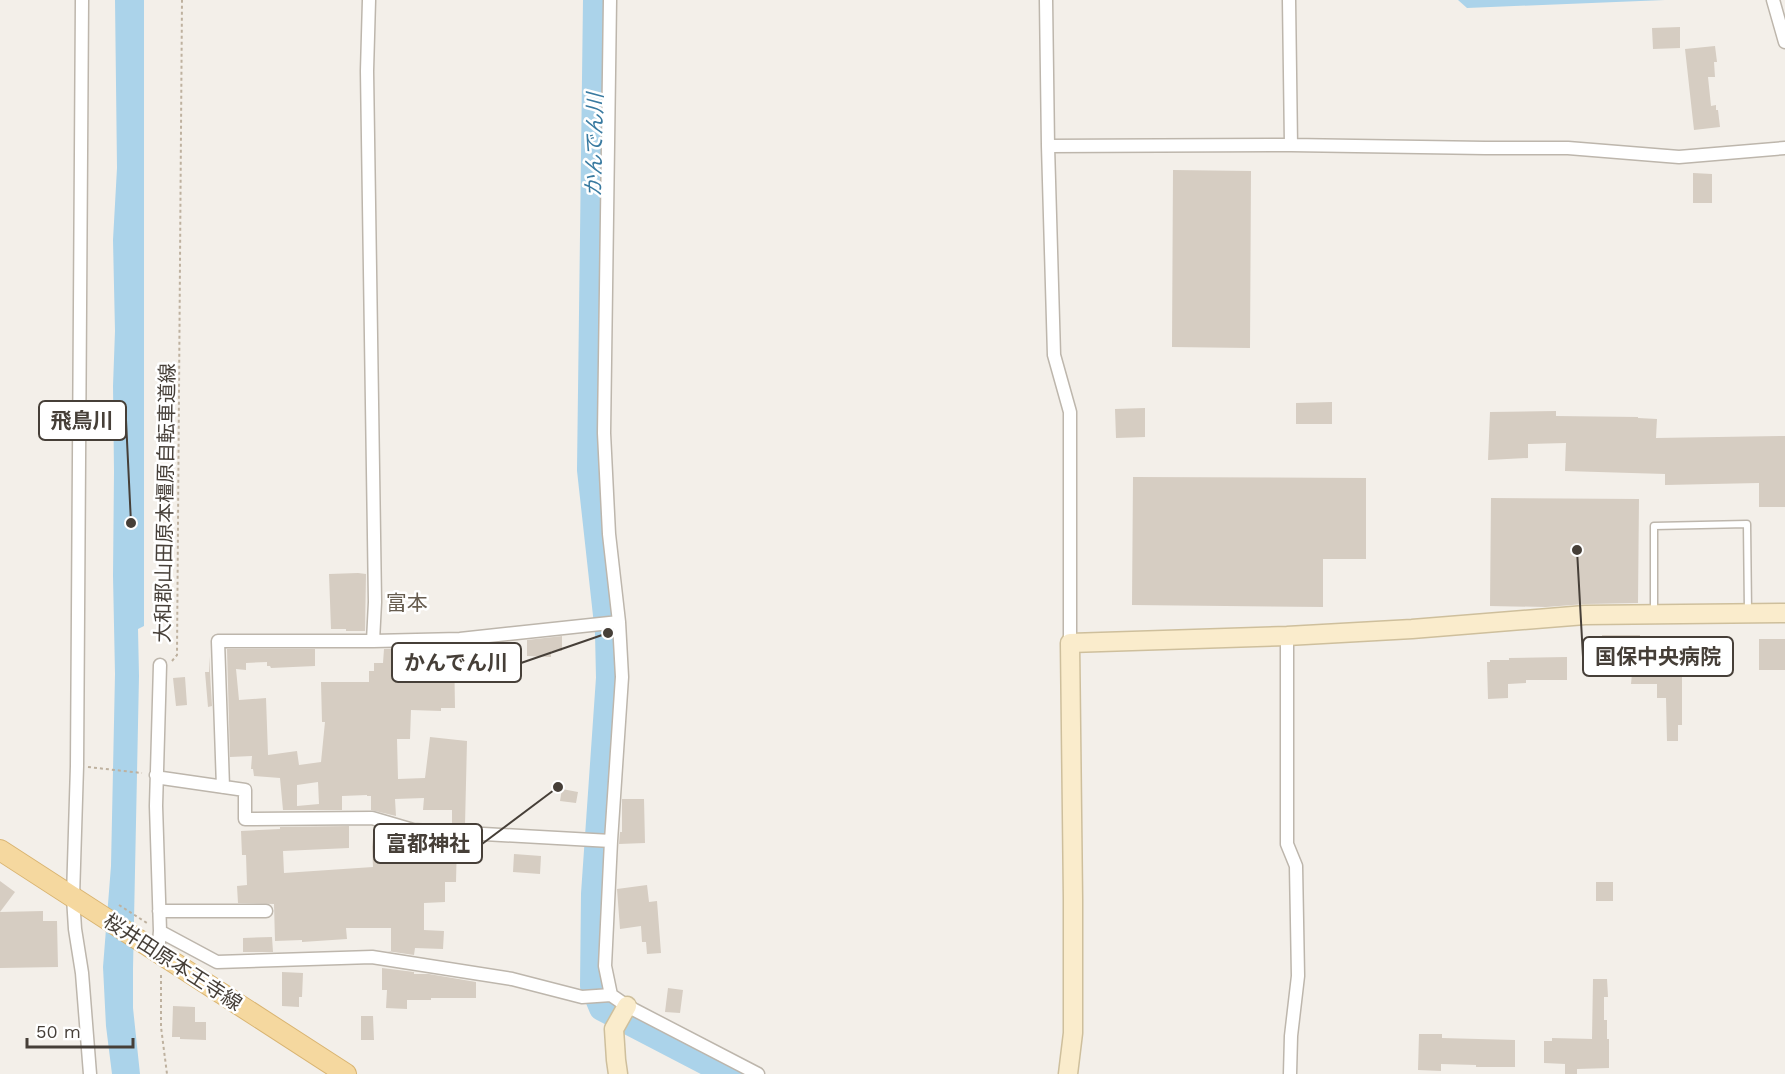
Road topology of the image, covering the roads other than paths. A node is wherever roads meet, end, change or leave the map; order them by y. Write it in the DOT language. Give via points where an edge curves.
graph roads {
  1 [pos="82,0"];
  2 [pos="369,0"];
  3 [pos="610,0"];
  4 [pos="1046,0"];
  5 [pos="1289,0"];
  6 [pos="1773,0"];
  7 [pos="1785,42"];
  8 [pos="1291,145"];
  9 [pos="1048,146"];
  10 [pos="1785,148"];
  11 [pos="1748,613"];
  12 [pos="1654,614"];
  13 [pos="1785,614"];
  14 [pos="619,622"];
  15 [pos="1287,636"];
  16 [pos="373,641"];
  17 [pos="1070,643"];
  18 [pos="165,663"];
  19 [pos="156,775"];
  20 [pos="223,787"];
  21 [pos="611,841"];
  22 [pos="0,850"];
  23 [pos="73,897"];
  24 [pos="159,911"];
  25 [pos="266,911"];
  26 [pos="160,948"];
  27 [pos="611,995"];
  28 [pos="627,1006"];
  29 [pos="90,1074"];
  30 [pos="346,1074"];
  31 [pos="618,1074"];
  32 [pos="758,1074"];
  33 [pos="1068,1074"];
  34 [pos="1290,1074"];
  1 -- 23 [label="street"];
  2 -- 16 [label="street"];
  3 -- 14 [label="street" via="604,433 609,534"];
  4 -- 9 [label="street"];
  5 -- 8 [label="street"];
  6 -- 7 [label="street"];
  8 -- 9 [label="street"];
  8 -- 10 [label="street" via="1568,148 1679,157"];
  9 -- 17 [label="street" via="1054,355 1070,412"];
  11 -- 12 [label="street"];
  11 -- 12 [label="lane" via="1747,524 1654,526"];
  11 -- 13 [label="street"];
  12 -- 15 [label="street"];
  14 -- 16 [label="street" via="460,639"];
  14 -- 21 [label="street" via="622,677"];
  15 -- 17 [label="street"];
  15 -- 34 [label="street" via="1287,844 1296,866 1298,976"];
  16 -- 20 [label="street" via="218,641"];
  17 -- 33 [label="street" via="1073,1022"];
  18 -- 19 [label="street"];
  19 -- 20 [label="street"];
  19 -- 24 [label="street"];
  20 -- 21 [label="street" via="245,790 245,819 372,818 413,830"];
  21 -- 27 [label="street" via="605,966"];
  22 -- 23 [label="main road, 桜井田原本王寺線"];
  23 -- 26 [label="main road, 桜井田原本王寺線"];
  23 -- 29 [label="street"];
  24 -- 25 [label="street"];
  24 -- 26 [label="street"];
  26 -- 27 [label="street" via="217,962 372,957 512,979 582,997"];
  26 -- 30 [label="main road, 桜井田原本王寺線"];
  27 -- 28 [label="street"];
  28 -- 31 [label="street" via="614,1029"];
  28 -- 32 [label="street"];
}
